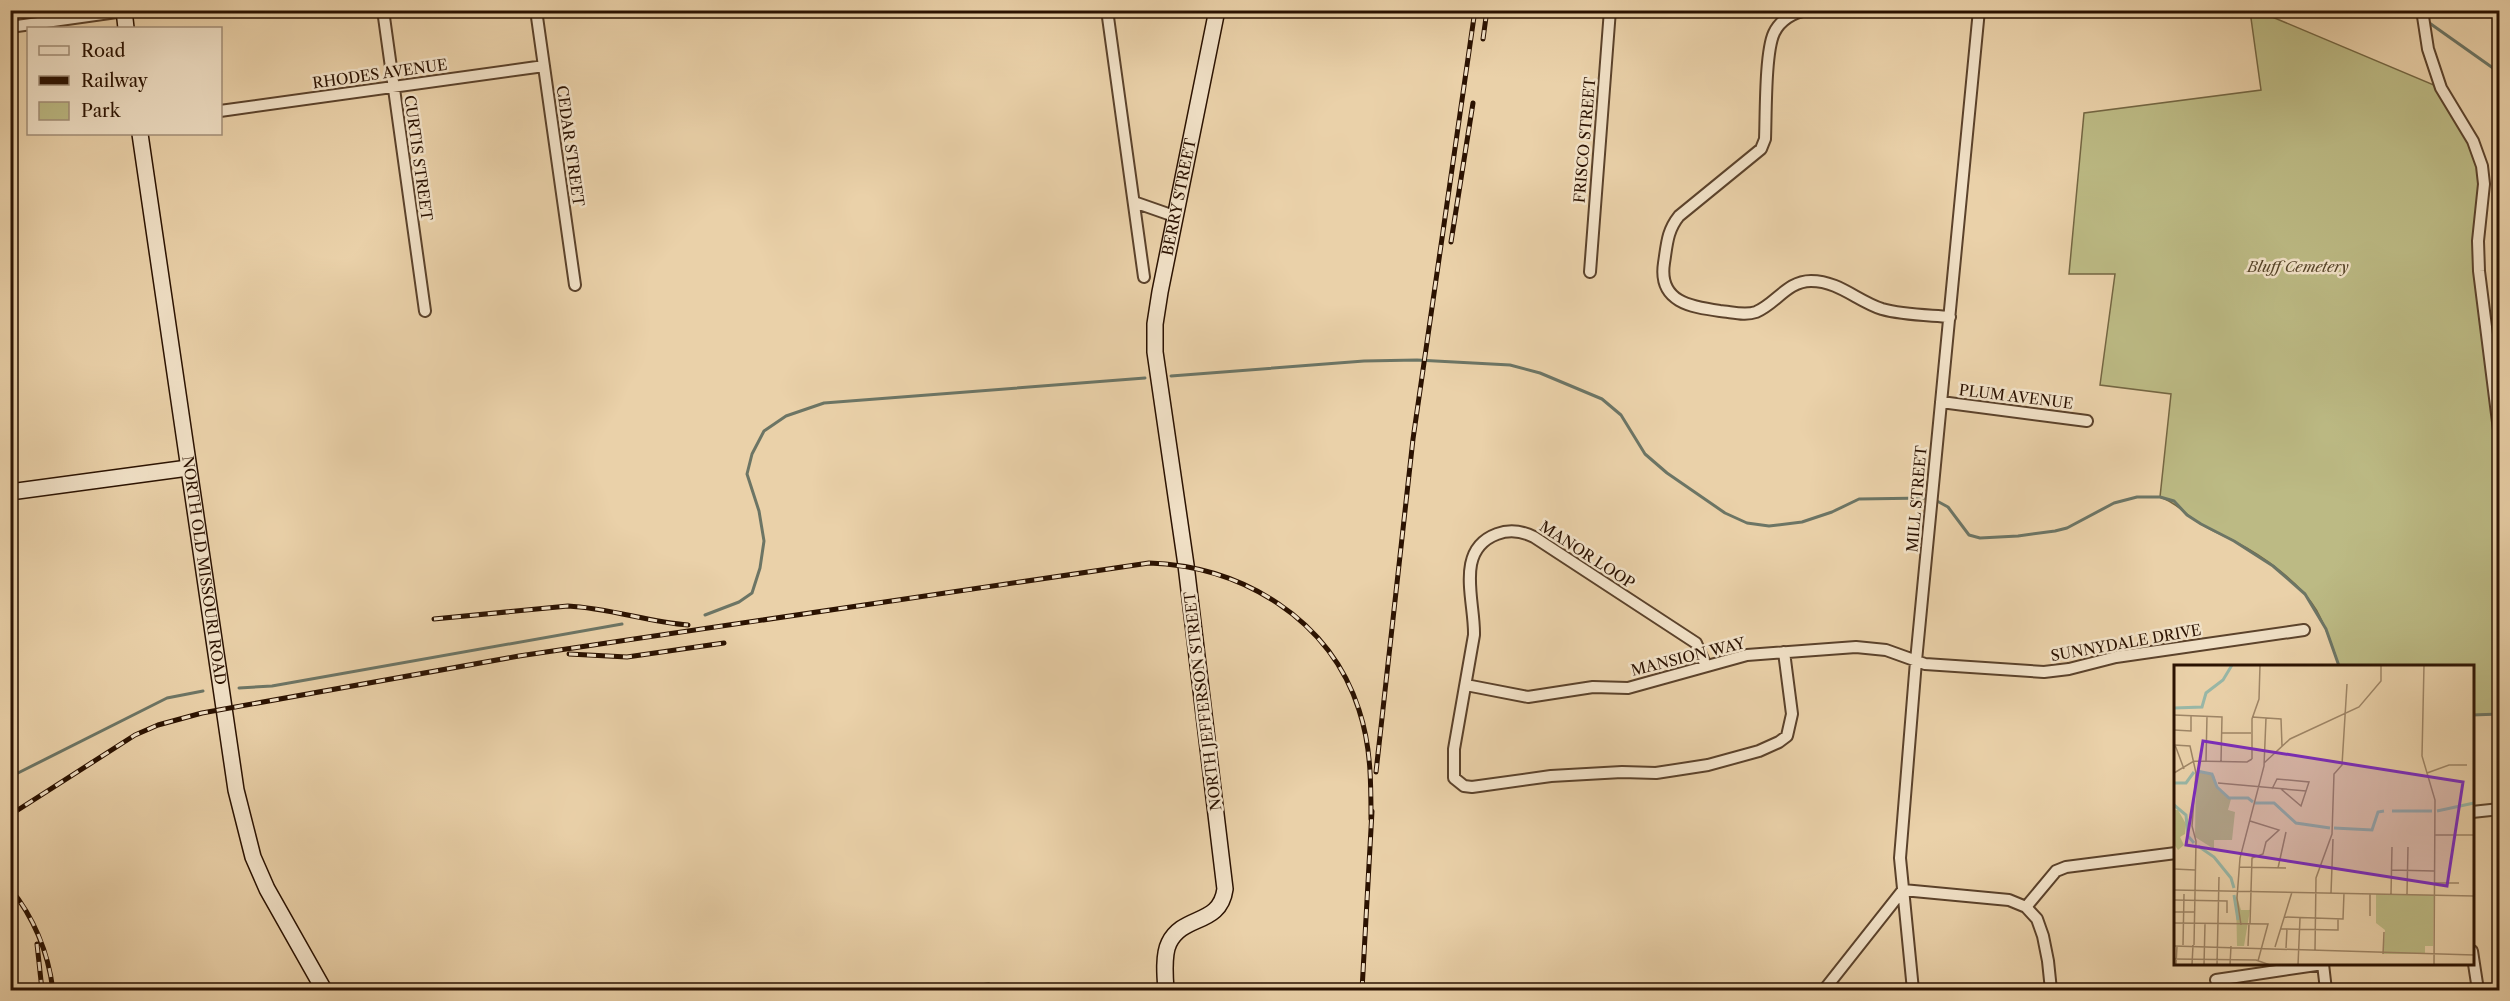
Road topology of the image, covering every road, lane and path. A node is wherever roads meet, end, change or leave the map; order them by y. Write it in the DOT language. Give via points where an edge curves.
graph roads {
  1 [pos="383,10"];
  2 [pos="537,10"];
  3 [pos="1107,10"];
  4 [pos="1217,10"];
  5 [pos="1610,10"];
  6 [pos="1807,10"];
  7 [pos="1979,10"];
  8 [pos="2422,10"];
  9 [pos="124,11"];
  10 [pos="10,27"];
  11 [pos="126,27"];
  12 [pos="544,66"];
  13 [pos="393,87"];
  14 [pos="222,111"];
  15 [pos="140,135"];
  16 [pos="1134,202"];
  17 [pos="1174,216"];
  18 [pos="1590,272"];
  19 [pos="1144,277"];
  20 [pos="575,285"];
  21 [pos="425,310"];
  22 [pos="1950,317"];
  23 [pos="1159,385"];
  24 [pos="1941,402"];
  25 [pos="2087,421"];
  26 [pos="2499,438"];
  27 [pos="188,468"];
  28 [pos="10,492"];
  29 [pos="2304,630"];
  30 [pos="1784,652"];
  31 [pos="1916,661"];
  32 [pos="1707,666"];
  33 [pos="1466,685"];
  34 [pos="2499,809"];
  35 [pos="2474,812"];
  36 [pos="2174,853"];
  37 [pos="1903,890"];
  38 [pos="2025,907"];
  39 [pos="2474,964"];
  40 [pos="2316,965"];
  41 [pos="2323,965"];
  42 [pos="2216,980"];
  43 [pos="324,990"];
  44 [pos="1166,990"];
  45 [pos="1824,990"];
  46 [pos="1914,990"];
  47 [pos="2051,990"];
  48 [pos="2326,990"];
  49 [pos="2478,990"];
  1 -- 13 [label="street, CURTIS STREET"];
  2 -- 12 [label="street, CEDAR STREET"];
  3 -- 16 [label="street"];
  4 -- 17 [label="street, BERRY STREET"];
  5 -- 18 [label="street, FRISCO STREET"];
  6 -- 22 [label="street" via="1788,17 1774,33 1761,149 1679,216 1670,228 1663,270 1668,289 1691,307 1744,314 1762,309 1790,287 1811,281 1839,287 1884,310"];
  7 -- 22 [label="street, MILL STREET"];
  8 -- 26 [label="street" via="2428,49 2441,88 2476,147 2482,166 2478,251"];
  9 -- 10 [label="street"];
  9 -- 11 [label="street"];
  12 -- 13 [label="street, RHODES AVENUE"];
  12 -- 20 [label="street, CEDAR STREET"];
  13 -- 14 [label="street, RHODES AVENUE"];
  13 -- 21 [label="street, CURTIS STREET"];
  15 -- 27 [label="street, NORTH OLD MISSOURI ROAD"];
  16 -- 17 [label="street"];
  16 -- 19 [label="street"];
  17 -- 23 [label="street, BERRY STREET" via="1155,324"];
  22 -- 24 [label="street, MILL STREET"];
  23 -- 44 [label="street, NORTH JEFFERSON STREET" via="1186,565 1225,889 1214,912 1183,928 1169,943"];
  24 -- 25 [label="street, PLUM AVENUE"];
  24 -- 31 [label="street, MILL STREET"];
  27 -- 28 [label="street"];
  27 -- 43 [label="street, NORTH OLD MISSOURI ROAD" via="243,824 267,889"];
  29 -- 31 [label="street, SUNNYDALE DRIVE" via="2116,657 2044,672"];
  30 -- 31 [label="street, MANSION WAY" via="1870,647"];
  30 -- 32 [label="street, MANSION WAY" via="1747,655"];
  30 -- 33 [label="street, MANOR LOOP" via="1792,714 1786,736 1759,751 1708,765 1656,773 1551,776 1472,787 1457,782 1454,749"];
  31 -- 37 [label="street, MILL STREET" via="1900,858"];
  32 -- 33 [label="street, MANSION WAY" via="1628,688 1593,687 1543,696 1514,696"];
  32 -- 33 [label="street, MANOR LOOP" via="1696,643 1686,636 1534,537 1514,531 1502,532 1483,542 1471,561 1475,618"];
  34 -- 35 [label="street"];
  36 -- 38 [label="street" via="2066,867 2056,871"];
  37 -- 38 [label="street" via="2009,900"];
  37 -- 45 [label="street"];
  37 -- 46 [label="street, MILL STREET"];
  38 -- 47 [label="street" via="2037,919 2043,936"];
  39 -- 49 [label="street"];
  40 -- 42 [label="street"];
  41 -- 48 [label="street"];
}
